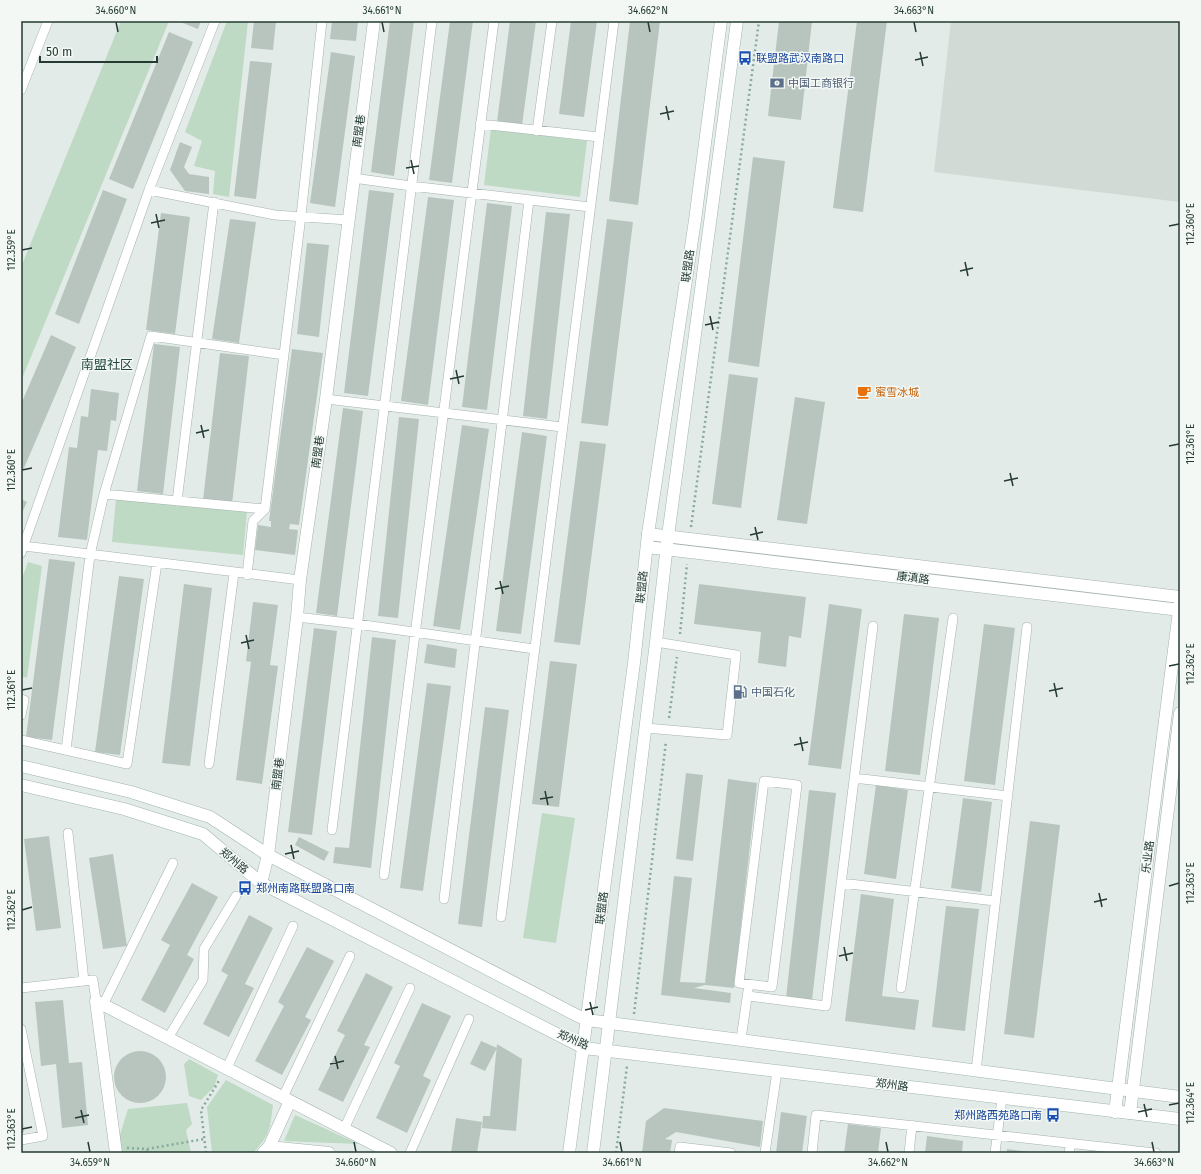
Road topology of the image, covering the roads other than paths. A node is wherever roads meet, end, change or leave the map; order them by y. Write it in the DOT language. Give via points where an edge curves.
graph roads {
  1 [pos="48,21"];
  2 [pos="216,21"];
  3 [pos="322,21"];
  4 [pos="374,21"];
  5 [pos="432,21"];
  6 [pos="494,21"];
  7 [pos="552,21"];
  8 [pos="614,21"];
  9 [pos="722,21"];
  10 [pos="737,21"];
  11 [pos="21,90"];
  12 [pos="480,124"];
  13 [pos="537,131"];
  14 [pos="599,138"];
  15 [pos="353,178"];
  16 [pos="411,186"];
  17 [pos="149,190"];
  18 [pos="472,193"];
  19 [pos="528,200"];
  20 [pos="214,202"];
  21 [pos="590,207"];
  22 [pos="301,216"];
  23 [pos="348,220"];
  24 [pos="197,342"];
  25 [pos="284,355"];
  26 [pos="326,399"];
  27 [pos="384,406"];
  28 [pos="443,413"];
  29 [pos="502,420"];
  30 [pos="562,427"];
  31 [pos="104,494"];
  32 [pos="177,501"];
  33 [pos="265,509"];
  34 [pos="648,534"];
  35 [pos="668,536"];
  36 [pos="647,546"];
  37 [pos="22,549"];
  38 [pos="666,549"];
  39 [pos="90,555"];
  40 [pos="157,563"];
  41 [pos="234,573"];
  42 [pos="247,574"];
  43 [pos="300,580"];
  44 [pos="1180,597"];
  45 [pos="1180,608"];
  46 [pos="297,617"];
  47 [pos="952,618"];
  48 [pos="357,624"];
  49 [pos="873,626"];
  50 [pos="1027,628"];
  51 [pos="415,632"];
  52 [pos="476,641"];
  53 [pos="656,642"];
  54 [pos="534,649"];
  55 [pos="21,699"];
  56 [pos="1180,713"];
  57 [pos="21,715"];
  58 [pos="646,728"];
  59 [pos="21,740"];
  60 [pos="66,750"];
  61 [pos="209,764"];
  62 [pos="21,766"];
  63 [pos="854,778"];
  64 [pos="21,785"];
  65 [pos="929,787"];
  66 [pos="1008,796"];
  67 [pos="332,830"];
  68 [pos="68,834"];
  69 [pos="268,855"];
  70 [pos="173,862"];
  71 [pos="384,875"];
  72 [pos="261,883"];
  73 [pos="841,883"];
  74 [pos="914,892"];
  75 [pos="236,896"];
  76 [pos="444,899"];
  77 [pos="995,901"];
  78 [pos="500,917"];
  79 [pos="293,926"];
  80 [pos="350,956"];
  81 [pos="84,981"];
  82 [pos="750,984"];
  83 [pos="21,988"];
  84 [pos="410,988"];
  85 [pos="901,988"];
  86 [pos="748,996"];
  87 [pos="100,1003"];
  88 [pos="469,1019"];
  89 [pos="587,1020"];
  90 [pos="610,1022"];
  91 [pos="21,1029"];
  92 [pos="168,1038"];
  93 [pos="741,1039"];
  94 [pos="584,1048"];
  95 [pos="606,1051"];
  96 [pos="226,1068"];
  97 [pos="777,1070"];
  98 [pos="976,1071"];
  99 [pos="1118,1090"];
  100 [pos="1133,1091"];
  101 [pos="1180,1097"];
  102 [pos="1002,1098"];
  103 [pos="286,1099"];
  104 [pos="1115,1112"];
  105 [pos="1130,1113"];
  106 [pos="1180,1119"];
  107 [pos="912,1125"];
  108 [pos="344,1129"];
  109 [pos="996,1135"];
  110 [pos="21,1140"];
  111 [pos="1071,1143"];
  112 [pos="116,1150"];
  113 [pos="266,1150"];
  114 [pos="1136,1152"];
  115 [pos="329,1153"];
  116 [pos="391,1153"];
  117 [pos="410,1153"];
  118 [pos="569,1153"];
  119 [pos="593,1153"];
  120 [pos="679,1153"];
  121 [pos="731,1153"];
  122 [pos="765,1153"];
  123 [pos="812,1153"];
  124 [pos="909,1153"];
  125 [pos="994,1153"];
  126 [pos="1069,1153"];
  127 [pos="1156,1153"];
  1 -- 11 [label="lane"];
  2 -- 17 [label="lane"];
  3 -- 22 [label="lane"];
  4 -- 15 [label="street, 南盟巷"];
  5 -- 16 [label="lane"];
  6 -- 12 [label="lane"];
  7 -- 13 [label="lane"];
  8 -- 14 [label="lane"];
  9 -- 34 [label="street, 联盟路"];
  10 -- 35 [label="street, 联盟路"];
  12 -- 13 [label="lane"];
  12 -- 18 [label="lane"];
  13 -- 14 [label="lane"];
  14 -- 21 [label="lane"];
  15 -- 16 [label="lane"];
  15 -- 23 [label="street, 南盟巷"];
  16 -- 18 [label="lane"];
  16 -- 27 [label="lane"];
  17 -- 20 [label="lane"];
  17 -- 37 [label="lane"];
  18 -- 19 [label="lane"];
  18 -- 28 [label="lane"];
  19 -- 21 [label="lane"];
  19 -- 29 [label="lane"];
  20 -- 22 [label="lane" via="275,214"];
  20 -- 24 [label="lane"];
  21 -- 30 [label="lane"];
  22 -- 23 [label="lane"];
  22 -- 25 [label="lane"];
  23 -- 26 [label="street, 南盟巷"];
  24 -- 25 [label="lane"];
  24 -- 31 [label="lane" via="151,336"];
  24 -- 32 [label="lane"];
  25 -- 33 [label="lane"];
  26 -- 27 [label="lane"];
  26 -- 43 [label="street, 南盟巷"];
  27 -- 28 [label="lane"];
  27 -- 48 [label="lane"];
  28 -- 29 [label="lane"];
  28 -- 51 [label="lane"];
  29 -- 30 [label="lane"];
  29 -- 52 [label="lane"];
  30 -- 54 [label="lane"];
  31 -- 32 [label="lane"];
  31 -- 39 [label="lane"];
  32 -- 33 [label="lane"];
  33 -- 42 [label="lane" via="253,522"];
  34 -- 35 [label="street, 康滇路"];
  34 -- 36 [label="street, 联盟路"];
  35 -- 38 [label="street, 联盟路"];
  35 -- 44 [label="street, 康滇路"];
  36 -- 38 [label="street, 康滇路"];
  36 -- 89 [label="street, 联盟路"];
  37 -- 39 [label="lane"];
  38 -- 45 [label="street, 康滇路"];
  38 -- 53 [label="street, 联盟路"];
  39 -- 40 [label="lane"];
  39 -- 60 [label="lane"];
  40 -- 41 [label="lane"];
  40 -- 60 [label="lane" via="127,764"];
  41 -- 42 [label="lane"];
  41 -- 61 [label="lane"];
  42 -- 43 [label="lane"];
  43 -- 46 [label="street, 南盟巷"];
  45 -- 99 [label="street, 乐业路"];
  46 -- 48 [label="lane"];
  46 -- 69 [label="street, 南盟巷"];
  47 -- 65 [label="lane"];
  48 -- 51 [label="lane"];
  48 -- 67 [label="lane"];
  49 -- 63 [label="lane"];
  50 -- 66 [label="lane"];
  51 -- 52 [label="lane"];
  51 -- 71 [label="lane"];
  52 -- 54 [label="lane"];
  52 -- 76 [label="lane"];
  53 -- 58 [label="street, 联盟路"];
  53 -- 58 [label="lane" via="736,655 727,735"];
  54 -- 78 [label="lane"];
  55 -- 57 [label="lane" via="24,700"];
  56 -- 100 [label="street, 乐业路"];
  58 -- 90 [label="street, 联盟路"];
  59 -- 60 [label="lane"];
  62 -- 69 [label="street, 郑州路" via="131,792 210,817"];
  63 -- 65 [label="lane"];
  63 -- 73 [label="lane"];
  64 -- 72 [label="street, 郑州路" via="124,809 203,834"];
  65 -- 66 [label="lane"];
  65 -- 74 [label="lane"];
  66 -- 77 [label="lane"];
  68 -- 81 [label="lane"];
  69 -- 72 [label="street, 南盟巷"];
  69 -- 89 [label="street, 郑州路"];
  70 -- 87 [label="lane"];
  72 -- 94 [label="street, 郑州路"];
  73 -- 74 [label="lane"];
  73 -- 86 [label="lane" via="826,1006"];
  74 -- 77 [label="lane"];
  74 -- 85 [label="lane"];
  75 -- 92 [label="lane" via="204,949 203,980"];
  77 -- 98 [label="lane"];
  79 -- 96 [label="lane"];
  80 -- 103 [label="lane"];
  81 -- 83 [label="lane"];
  81 -- 87 [label="lane" via="93,980"];
  82 -- 82 [label="lane" via="740,983 764,780 797,785 772,987"];
  82 -- 86 [label="lane"];
  84 -- 108 [label="lane"];
  86 -- 93 [label="lane"];
  87 -- 92 [label="street"];
  87 -- 112 [label="street"];
  88 -- 117 [label="lane"];
  89 -- 90 [label="street, 郑州路"];
  89 -- 94 [label="street, 联盟路"];
  90 -- 93 [label="street, 郑州路"];
  90 -- 95 [label="street, 联盟路"];
  91 -- 110 [label="lane" via="43,1136"];
  92 -- 96 [label="street"];
  93 -- 98 [label="street, 郑州路"];
  94 -- 95 [label="street, 郑州路"];
  94 -- 118 [label="street, 联盟路"];
  95 -- 97 [label="street, 郑州路"];
  95 -- 119 [label="street, 联盟路"];
  96 -- 103 [label="street"];
  97 -- 102 [label="street, 郑州路"];
  97 -- 122 [label="lane"];
  98 -- 99 [label="street, 郑州路"];
  99 -- 100 [label="street, 郑州路"];
  99 -- 104 [label="street, 乐业路"];
  100 -- 101 [label="street, 郑州路"];
  100 -- 105 [label="street, 乐业路"];
  102 -- 104 [label="street, 郑州路"];
  102 -- 109 [label="lane"];
  103 -- 108 [label="street"];
  103 -- 113 [label="street"];
  104 -- 105 [label="street, 郑州路"];
  105 -- 106 [label="street, 郑州路"];
  107 -- 109 [label="lane"];
  107 -- 123 [label="lane" via="816,1115"];
  107 -- 124 [label="lane"];
  108 -- 116 [label="street"];
  109 -- 111 [label="lane"];
  109 -- 125 [label="lane"];
  111 -- 114 [label="lane"];
  111 -- 126 [label="lane"];
  113 -- 115 [label="street"];
  114 -- 127 [label="lane"];
  120 -- 121 [label="lane" via="680,1147"];
}
